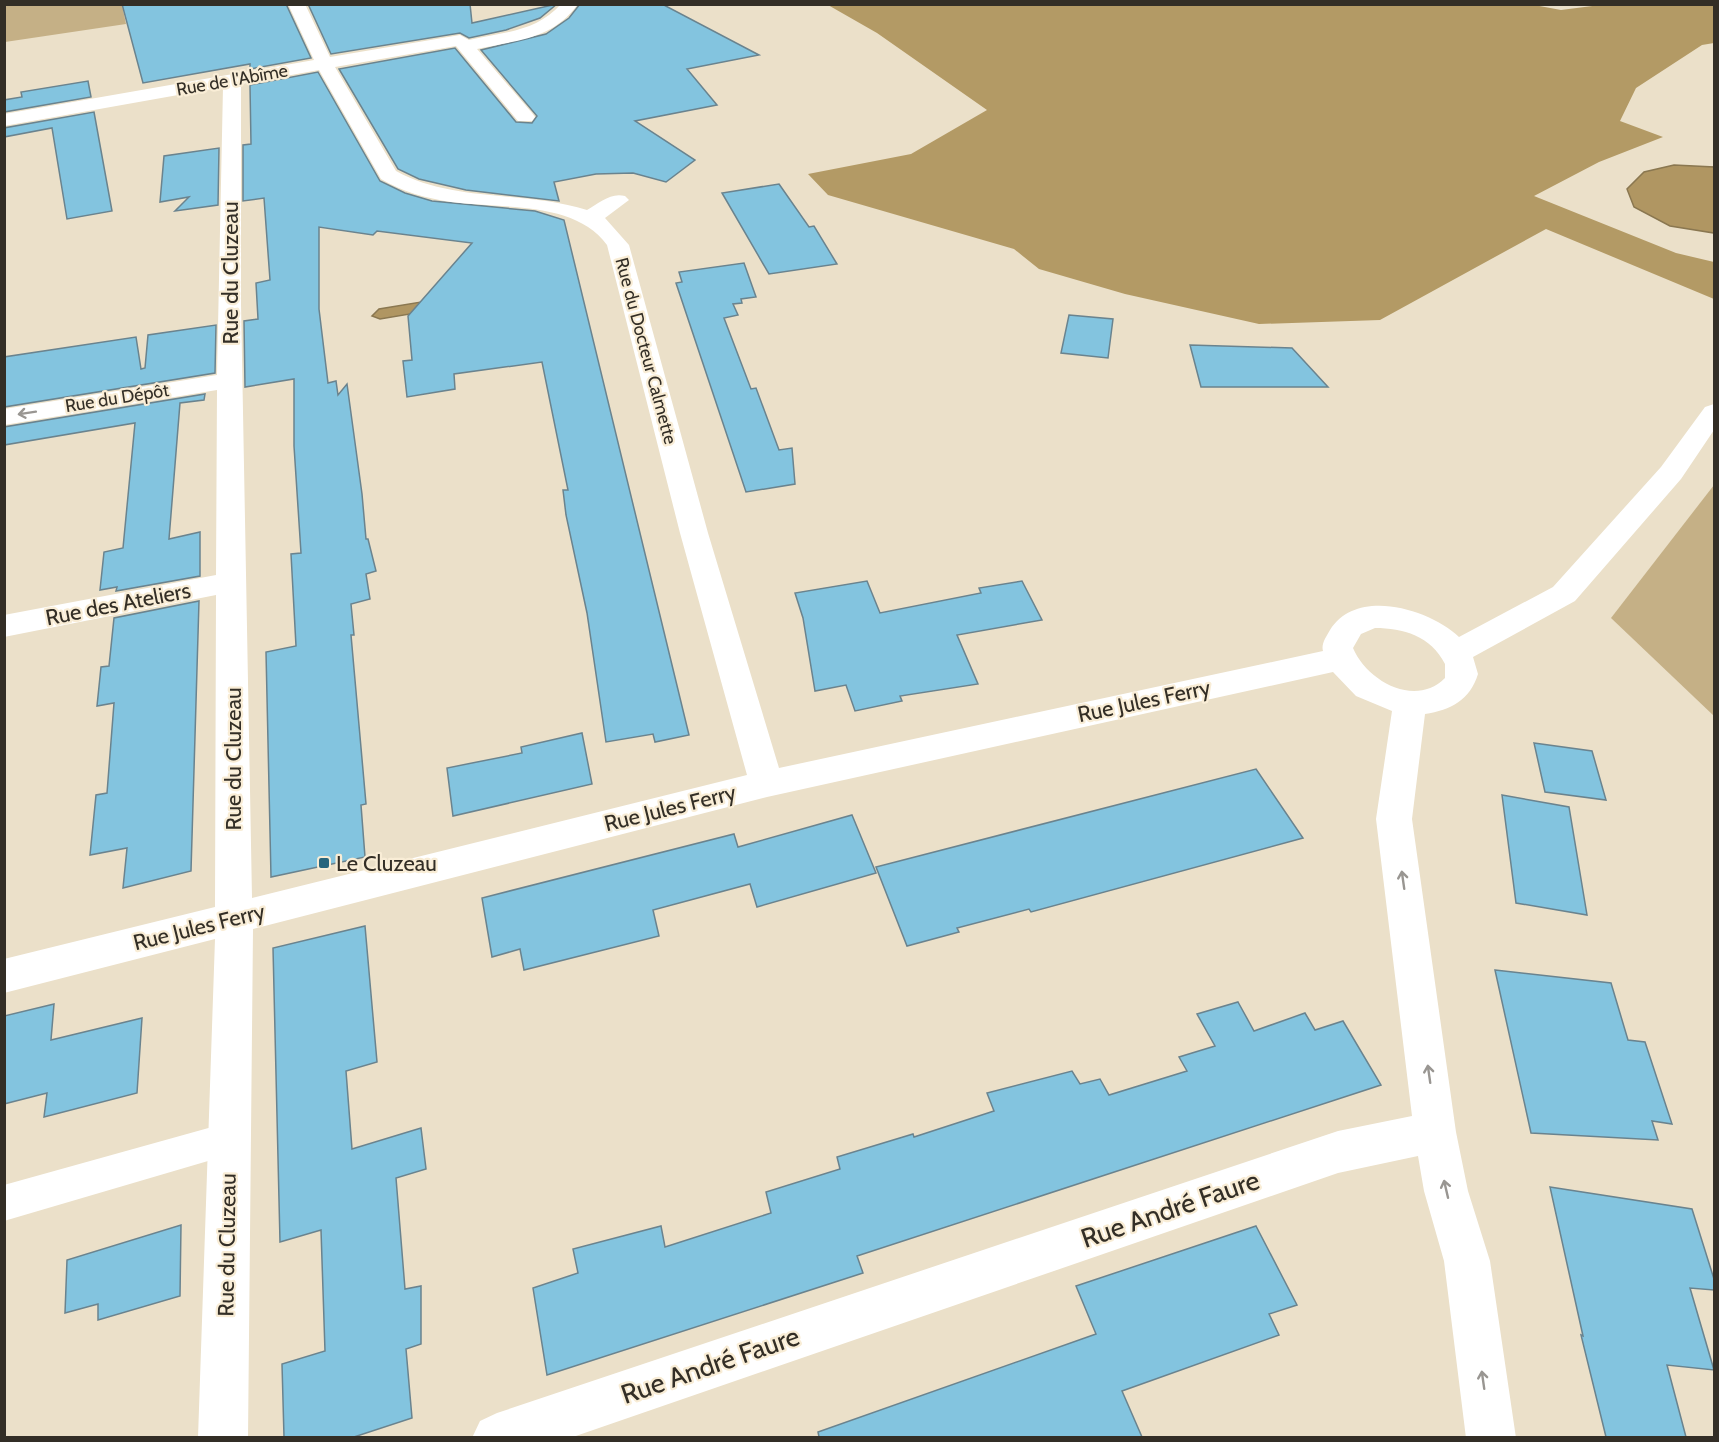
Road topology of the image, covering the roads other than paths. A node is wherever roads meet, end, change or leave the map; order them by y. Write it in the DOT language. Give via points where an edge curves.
graph roads {
  1 [pos="296,4"];
  2 [pos="570,4"];
  3 [pos="462,43"];
  4 [pos="324,63"];
  5 [pos="232,81"];
  6 [pos="525,117"];
  7 [pos="4,120"];
  8 [pos="618,200"];
  9 [pos="590,218"];
  10 [pos="230,380"];
  11 [pos="1714,412"];
  12 [pos="4,417"];
  13 [pos="231,582"];
  14 [pos="4,626"];
  15 [pos="1456,652"];
  16 [pos="1340,659"];
  17 [pos="1410,702"];
  18 [pos="767,784"];
  19 [pos="234,918"];
  20 [pos="4,976"];
  21 [pos="1435,1132"];
  22 [pos="230,1139"];
  23 [pos="4,1203"];
  24 [pos="223,1437"];
  25 [pos="497,1437"];
  26 [pos="1491,1437"];
  1 -- 4 [label="street, Rue du Docteur Calmette"];
  2 -- 3 [label="street, Rue de l'Abîme" via="554,22 541,29"];
  3 -- 4 [label="street, Rue de l'Abîme"];
  3 -- 6 [label="street"];
  4 -- 5 [label="street, Rue de l'Abîme"];
  4 -- 9 [label="street, Rue du Docteur Calmette" via="388,175 401,184 423,191 552,207"];
  5 -- 7 [label="street, Rue de l'Abîme"];
  5 -- 10 [label="street, Rue du Cluzeau"];
  8 -- 9 [label="street"];
  9 -- 18 [label="street, Rue du Docteur Calmette" via="604,227 618,245 694,533"];
  10 -- 12 [label="street, Rue du Dépôt, one-way"];
  10 -- 13 [label="street, Rue du Cluzeau"];
  11 -- 15 [label="street" via="1671,473 1564,594"];
  13 -- 14 [label="street, Rue des Ateliers"];
  13 -- 19 [label="street, Rue du Cluzeau"];
  15 -- 16 [label="street" via="1436,632 1417,623 1374,617 1346,629 1337,648"];
  15 -- 17 [label="street" via="1462,667 1461,680 1452,692 1436,700"];
  16 -- 17 [label="street" via="1349,674 1367,688"];
  16 -- 18 [label="street, Rue Jules Ferry"];
  21 -- 17 [label="street, one-way" via="1394,819"];
  18 -- 19 [label="street, Rue Jules Ferry"];
  19 -- 20 [label="street, Rue Jules Ferry"];
  19 -- 22 [label="street, Rue du Cluzeau"];
  21 -- 25 [label="street, Rue André Faure" via="1338,1152"];
  26 -- 21 [label="street, one-way" via="1467,1261 1446,1191"];
  22 -- 23 [label="lane"];
  22 -- 24 [label="street, Rue du Cluzeau"];
}
